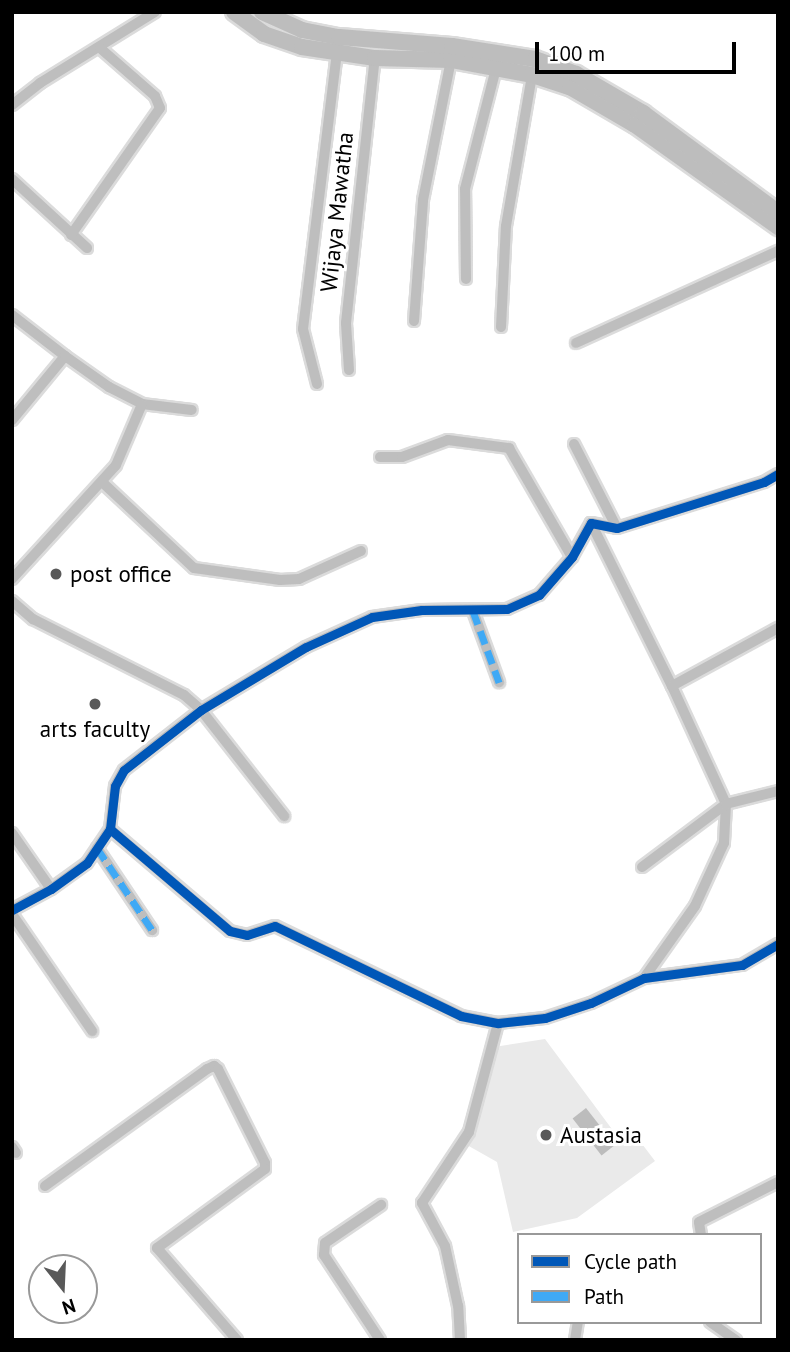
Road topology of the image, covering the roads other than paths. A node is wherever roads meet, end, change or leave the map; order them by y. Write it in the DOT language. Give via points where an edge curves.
graph roads {
  1 [pos="155,12"];
  2 [pos="233,12"];
  3 [pos="262,12"];
  4 [pos="100,48"];
  5 [pos="337,53"];
  6 [pos="375,58"];
  7 [pos="451,60"];
  8 [pos="496,68"];
  9 [pos="532,75"];
  10 [pos="12,104"];
  11 [pos="12,179"];
  12 [pos="778,212"];
  13 [pos="778,227"];
  14 [pos="71,235"];
  15 [pos="87,248"];
  16 [pos="778,251"];
  17 [pos="466,279"];
  18 [pos="12,315"];
  19 [pos="414,321"];
  20 [pos="501,327"];
  21 [pos="576,343"];
  22 [pos="65,356"];
  23 [pos="349,370"];
  24 [pos="317,383"];
  25 [pos="142,404"];
  26 [pos="192,410"];
  27 [pos="12,420"];
  28 [pos="574,444"];
  29 [pos="380,457"];
  30 [pos="778,474"];
  31 [pos="102,482"];
  32 [pos="592,523"];
  33 [pos="617,528"];
  34 [pos="361,551"];
  35 [pos="572,557"];
  36 [pos="12,579"];
  37 [pos="12,601"];
  38 [pos="473,611"];
  39 [pos="778,628"];
  40 [pos="499,682"];
  41 [pos="673,686"];
  42 [pos="201,710"];
  43 [pos="778,791"];
  44 [pos="726,804"];
  45 [pos="284,816"];
  46 [pos="110,829"];
  47 [pos="12,833"];
  48 [pos="97,848"];
  49 [pos="642,867"];
  50 [pos="51,889"];
  51 [pos="12,912"];
  52 [pos="152,930"];
  53 [pos="778,944"];
  54 [pos="645,978"];
  55 [pos="498,1023"];
  56 [pos="92,1031"];
  57 [pos="778,1182"];
  58 [pos="45,1186"];
  59 [pos="381,1205"];
  60 [pos="701,1233"];
  61 [pos="713,1324"];
  62 [pos="237,1340"];
  63 [pos="380,1340"];
  64 [pos="460,1340"];
  65 [pos="736,1340"];
  1 -- 4 [label="street"];
  2 -- 5 [label="main road" via="264,34"];
  3 -- 12 [label="main road" via="302,30 521,57 576,74 643,113"];
  4 -- 10 [label="street"];
  4 -- 14 [label="street" via="155,96 160,108"];
  5 -- 6 [label="main road"];
  5 -- 24 [label="street" via="303,329"];
  6 -- 7 [label="main road"];
  6 -- 23 [label="street, Wijaya Mawatha" via="346,323"];
  7 -- 8 [label="main road"];
  7 -- 19 [label="street" via="423,200"];
  8 -- 9 [label="main road"];
  8 -- 17 [label="street" via="465,189"];
  9 -- 13 [label="main road" via="570,87 635,125"];
  9 -- 20 [label="street" via="506,226"];
  11 -- 14 [label="street"];
  14 -- 15 [label="street"];
  16 -- 21 [label="street"];
  18 -- 22 [label="street"];
  22 -- 25 [label="street"];
  22 -- 27 [label="street"];
  25 -- 26 [label="street"];
  25 -- 31 [label="street" via="116,465"];
  28 -- 33 [label="street"];
  29 -- 35 [label="street" via="402,457 448,440 509,448"];
  30 -- 33 [label="street"];
  31 -- 34 [label="street" via="194,568 299,579"];
  31 -- 36 [label="street"];
  32 -- 33 [label="street"];
  32 -- 35 [label="street"];
  32 -- 41 [label="street"];
  35 -- 38 [label="street" via="539,595 508,609"];
  37 -- 42 [label="street" via="33,619 184,695"];
  38 -- 40 [label="street"];
  38 -- 42 [label="street" via="422,610 372,617 306,647"];
  39 -- 41 [label="street"];
  41 -- 44 [label="street"];
  42 -- 45 [label="street"];
  42 -- 46 [label="street" via="124,771 115,786"];
  43 -- 44 [label="street"];
  44 -- 49 [label="street"];
  44 -- 54 [label="street" via="724,842 695,906"];
  46 -- 48 [label="street"];
  46 -- 55 [label="street" via="230,931 247,935 275,926 461,1016"];
  47 -- 50 [label="street"];
  48 -- 50 [label="street" via="88,863"];
  48 -- 52 [label="street"];
  50 -- 51 [label="street"];
  51 -- 56 [label="street"];
  53 -- 54 [label="street" via="742,965"];
  54 -- 55 [label="street" via="591,1003 545,1017"];
  55 -- 64 [label="street" via="469,1132 422,1203 445,1246"];
  57 -- 60 [label="street" via="699,1222"];
  58 -- 62 [label="street" via="207,1069 219,1069 265,1169 157,1248"];
  59 -- 63 [label="street" via="325,1243 324,1255"];
  61 -- 65 [label="street"];
}
